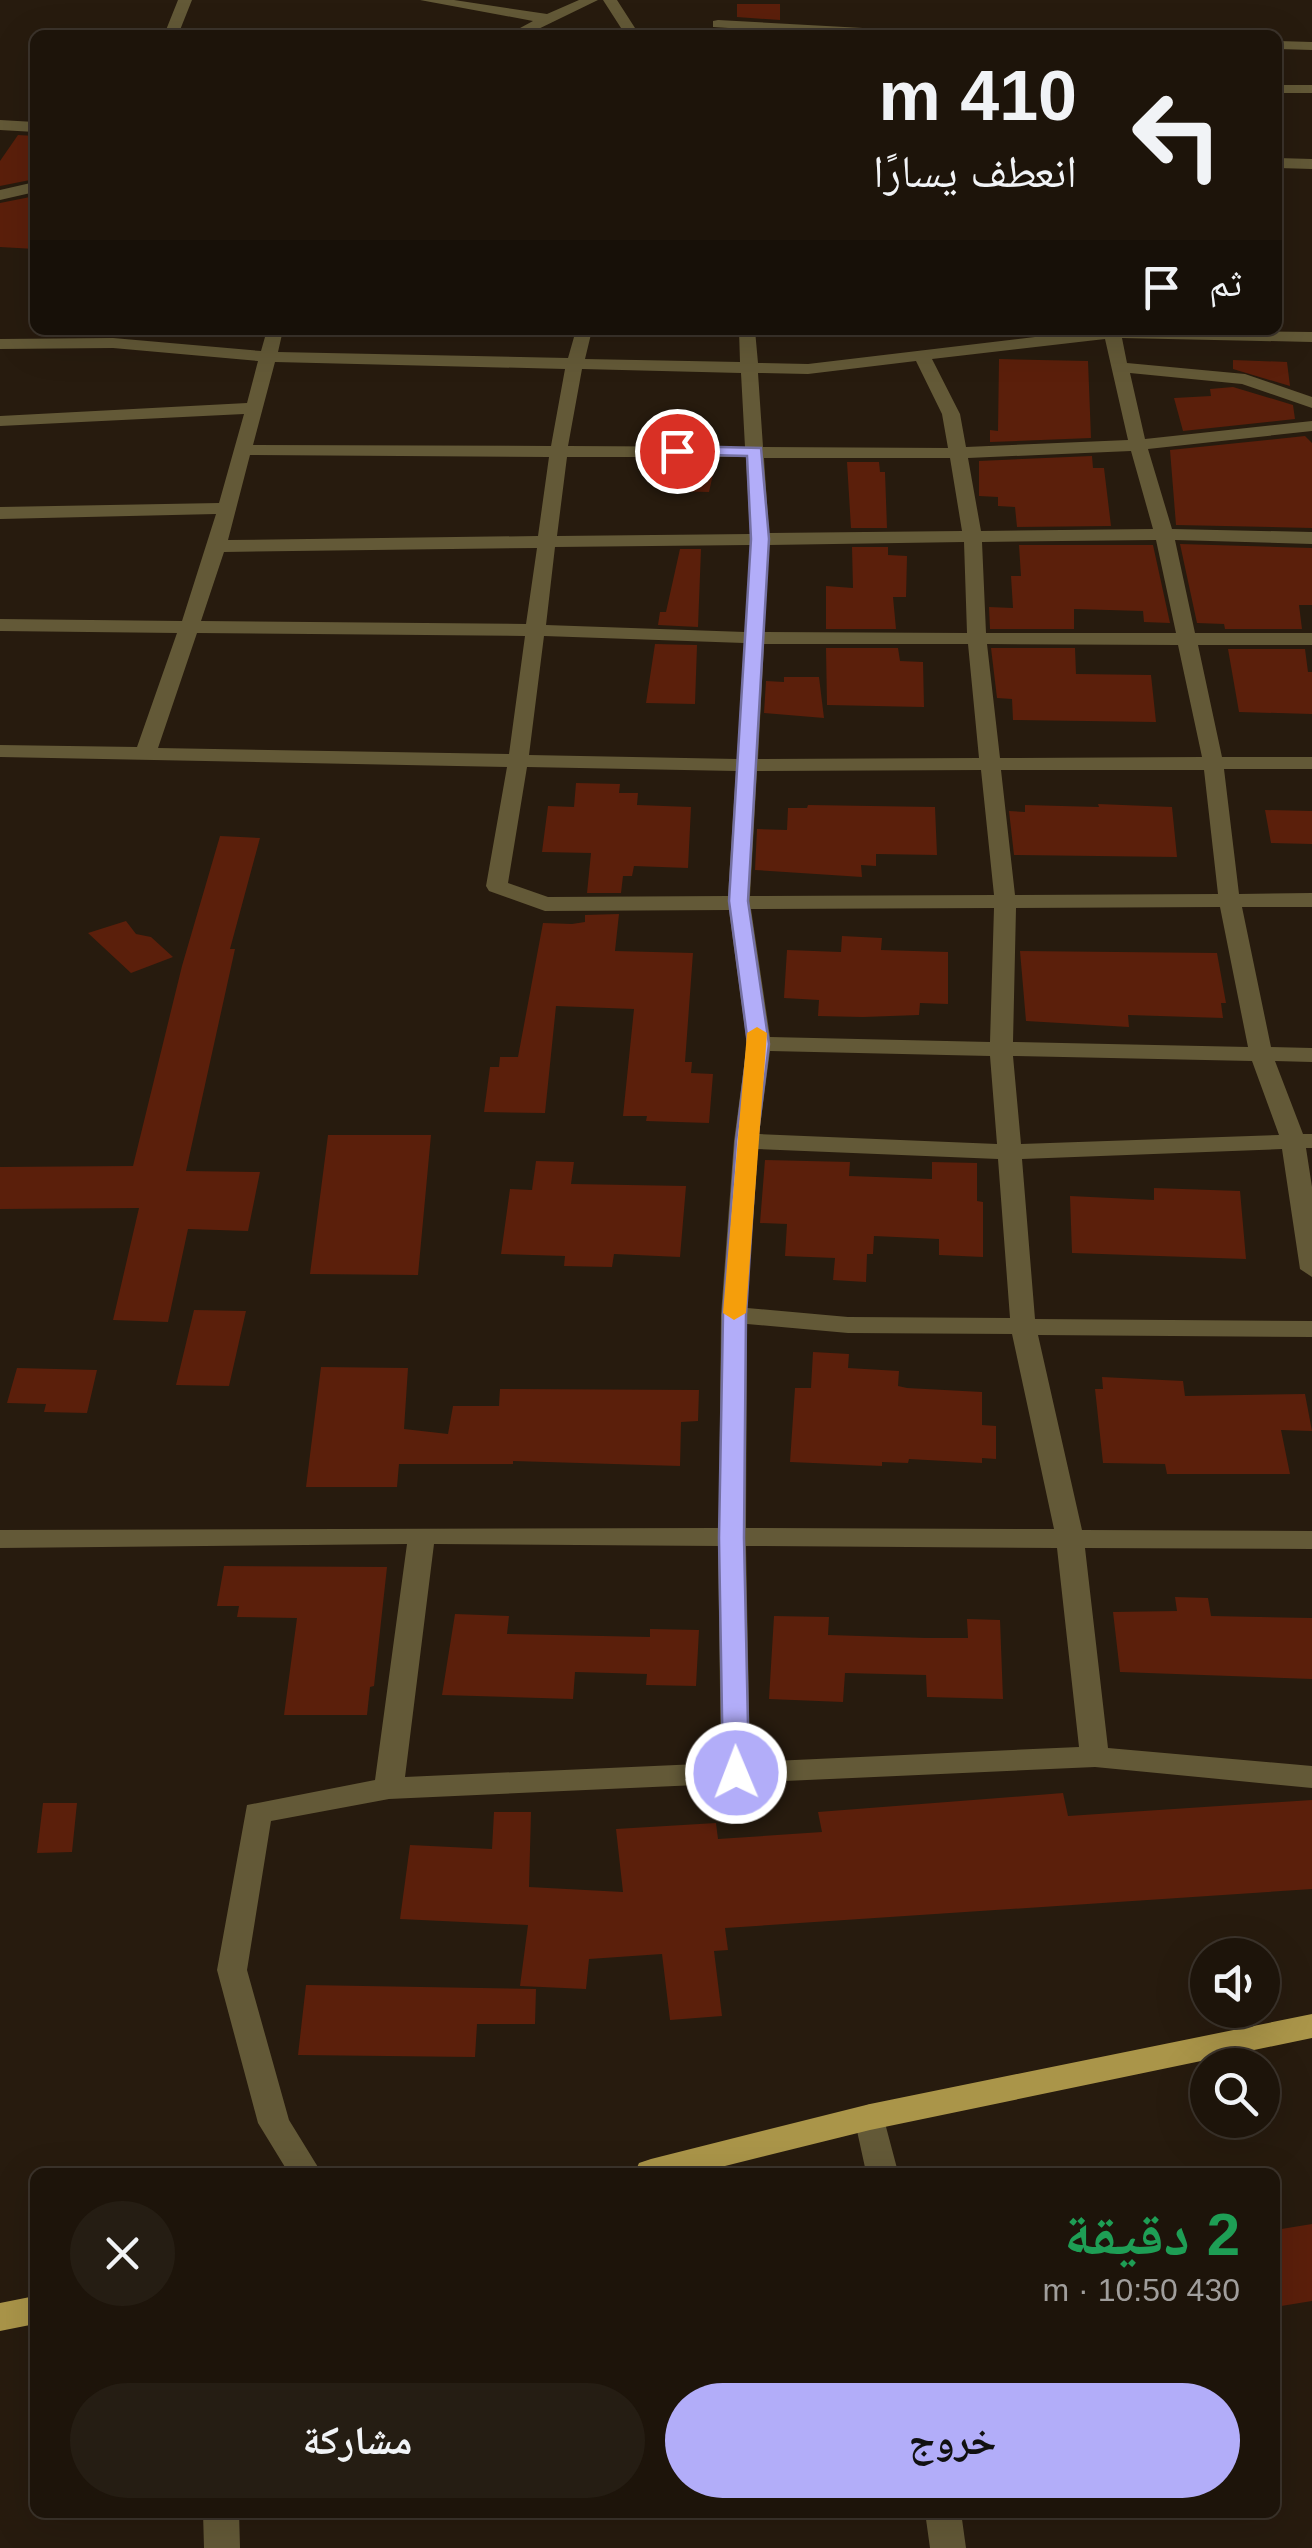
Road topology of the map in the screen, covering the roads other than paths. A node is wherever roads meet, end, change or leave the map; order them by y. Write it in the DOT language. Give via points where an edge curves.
graph roads {
  1 [pos="185,0"];
  2 [pos="427,0"];
  3 [pos="591,0"];
  4 [pos="610,0"];
  5 [pos="550,19"];
  6 [pos="719,24"];
  7 [pos="173,30"];
  8 [pos="525,30"];
  9 [pos="628,30"];
  10 [pos="828,30"];
  11 [pos="1282,45"];
  12 [pos="1312,46"];
  13 [pos="1282,89"];
  14 [pos="1312,89"];
  15 [pos="0,125"];
  16 [pos="30,126"];
  17 [pos="1282,163"];
  18 [pos="1312,164"];
  19 [pos="30,188"];
  20 [pos="0,195"];
  21 [pos="274,335"];
  22 [pos="582,335"];
  23 [pos="747,335"];
  24 [pos="1036,335"];
  25 [pos="1112,335"];
  26 [pos="1212,335"];
  27 [pos="114,336"];
  28 [pos="1312,337"];
  29 [pos="0,344"];
  30 [pos="922,356"];
  31 [pos="268,357"];
  32 [pos="573,365"];
  33 [pos="1118,366"];
  34 [pos="748,369"];
  35 [pos="1312,402"];
  36 [pos="255,408"];
  37 [pos="0,421"];
  38 [pos="1312,426"];
  39 [pos="1138,445"];
  40 [pos="243,450"];
  41 [pos="559,450"];
  42 [pos="755,452"];
  43 [pos="961,453"];
  44 [pos="226,508"];
  45 [pos="0,513"];
  46 [pos="1164,534"];
  47 [pos="1312,538"];
  48 [pos="760,539"];
  49 [pos="974,539"];
  50 [pos="547,540"];
  51 [pos="217,546"];
  52 [pos="0,625"];
  53 [pos="192,626"];
  54 [pos="532,630"];
  55 [pos="1186,636"];
  56 [pos="756,638"];
  57 [pos="1312,639"];
  58 [pos="976,640"];
  59 [pos="0,751"];
  60 [pos="144,755"];
  61 [pos="521,762"];
  62 [pos="993,762"];
  63 [pos="1213,762"];
  64 [pos="1312,762"];
  65 [pos="749,765"];
  66 [pos="1229,899"];
  67 [pos="1005,900"];
  68 [pos="1312,900"];
  69 [pos="738,901"];
  70 [pos="758,1044"];
  71 [pos="1001,1048"];
  72 [pos="1262,1055"];
  73 [pos="1312,1055"];
  74 [pos="746,1141"];
  75 [pos="1302,1141"];
  76 [pos="1010,1152"];
  77 [pos="1312,1270"];
  78 [pos="734,1315"];
  79 [pos="1023,1325"];
  80 [pos="1312,1328"];
  81 [pos="422,1535"];
  82 [pos="732,1538"];
  83 [pos="0,1539"];
  84 [pos="1070,1539"];
  85 [pos="1312,1540"];
  86 [pos="1094,1757"];
  87 [pos="736,1773"];
  88 [pos="1312,1777"];
  89 [pos="390,1788"];
  90 [pos="1312,2026"];
  91 [pos="870,2117"];
  92 [pos="302,2168"];
  93 [pos="667,2168"];
  94 [pos="881,2168"];
  95 [pos="30,2311"];
  96 [pos="0,2317"];
  97 [pos="221,2518"];
  98 [pos="944,2518"];
  99 [pos="222,2548"];
  100 [pos="948,2548"];
  1 -- 7 [label="street"];
  2 -- 5 [label="street"];
  3 -- 5 [label="street"];
  4 -- 9 [label="street"];
  5 -- 8 [label="street"];
  6 -- 10 [label="street"];
  11 -- 12 [label="street"];
  13 -- 14 [label="street"];
  15 -- 16 [label="street"];
  17 -- 18 [label="street"];
  19 -- 20 [label="street"];
  21 -- 31 [label="street"];
  22 -- 32 [label="street"];
  23 -- 34 [label="street"];
  24 -- 30 [label="street"];
  25 -- 33 [label="street"];
  26 -- 28 [label="street"];
  27 -- 29 [label="street"];
  27 -- 31 [label="street"];
  30 -- 34 [label="street"];
  30 -- 43 [label="street" via="951,414"];
  31 -- 32 [label="street"];
  31 -- 36 [label="street"];
  32 -- 34 [label="street"];
  32 -- 41 [label="street"];
  33 -- 35 [label="street" via="1245,379"];
  33 -- 39 [label="street"];
  34 -- 42 [label="street"];
  36 -- 37 [label="street"];
  36 -- 40 [label="street"];
  38 -- 39 [label="street"];
  39 -- 43 [label="street"];
  39 -- 46 [label="street"];
  40 -- 41 [label="street"];
  40 -- 44 [label="street"];
  41 -- 42 [label="street"];
  41 -- 50 [label="street"];
  42 -- 43 [label="street"];
  42 -- 48 [label="street"];
  43 -- 49 [label="street"];
  44 -- 45 [label="street"];
  44 -- 51 [label="street"];
  46 -- 47 [label="street"];
  46 -- 49 [label="street"];
  46 -- 55 [label="street"];
  48 -- 49 [label="street"];
  48 -- 50 [label="street"];
  48 -- 56 [label="street"];
  49 -- 58 [label="street"];
  50 -- 51 [label="street"];
  50 -- 54 [label="street"];
  51 -- 53 [label="street"];
  52 -- 53 [label="street"];
  53 -- 54 [label="street"];
  53 -- 60 [label="street"];
  54 -- 56 [label="street"];
  54 -- 61 [label="street"];
  55 -- 57 [label="street"];
  55 -- 58 [label="street"];
  55 -- 63 [label="street"];
  56 -- 58 [label="street"];
  56 -- 65 [label="street"];
  58 -- 62 [label="street"];
  59 -- 60 [label="street"];
  60 -- 61 [label="street"];
  61 -- 65 [label="street"];
  61 -- 69 [label="street" via="497,886 545,904"];
  62 -- 63 [label="street"];
  62 -- 65 [label="street"];
  62 -- 67 [label="street"];
  63 -- 64 [label="street"];
  63 -- 66 [label="street"];
  65 -- 69 [label="street"];
  66 -- 67 [label="street"];
  66 -- 68 [label="street"];
  66 -- 72 [label="street"];
  67 -- 69 [label="street"];
  67 -- 71 [label="street"];
  69 -- 70 [label="street"];
  70 -- 71 [label="street"];
  70 -- 74 [label="street"];
  71 -- 72 [label="street"];
  71 -- 76 [label="street"];
  72 -- 73 [label="street"];
  72 -- 75 [label="street"];
  74 -- 76 [label="street"];
  74 -- 78 [label="street"];
  75 -- 76 [label="street"];
  75 -- 77 [label="street"];
  76 -- 79 [label="street"];
  78 -- 79 [label="street" via="848,1325"];
  78 -- 82 [label="street"];
  79 -- 80 [label="street"];
  79 -- 84 [label="street"];
  81 -- 82 [label="street"];
  81 -- 83 [label="street"];
  81 -- 89 [label="street"];
  82 -- 84 [label="street"];
  82 -- 87 [label="street"];
  84 -- 85 [label="street"];
  84 -- 86 [label="street"];
  86 -- 87 [label="street"];
  86 -- 88 [label="street"];
  87 -- 89 [label="street"];
  89 -- 92 [label="street" via="257,1813 232,1970 274,2123"];
  90 -- 91 [label="main road"];
  91 -- 93 [label="main road"];
  91 -- 94 [label="street"];
  95 -- 96 [label="main road"];
  97 -- 99 [label="street"];
  98 -- 100 [label="street"];
}
